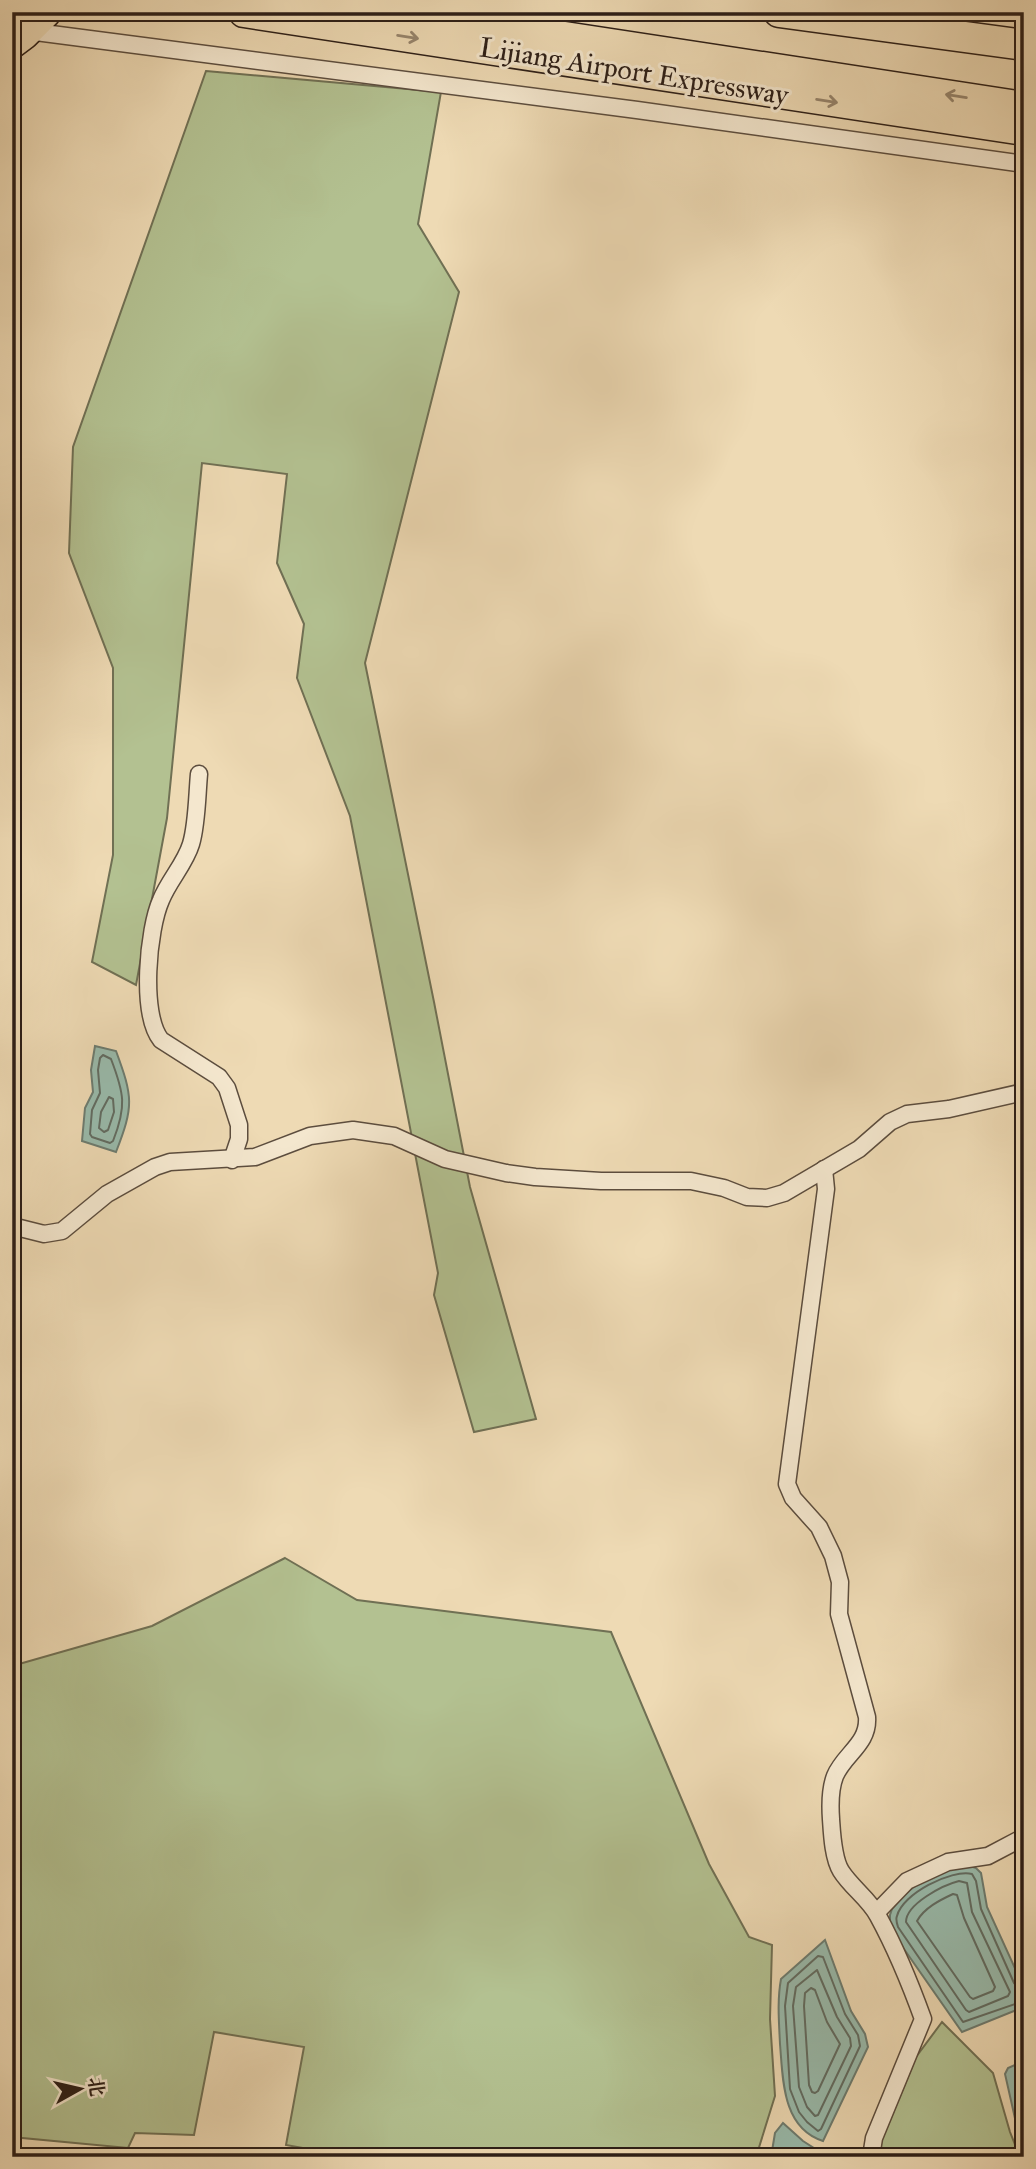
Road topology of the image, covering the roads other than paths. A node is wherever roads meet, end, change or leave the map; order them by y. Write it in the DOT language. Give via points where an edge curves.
graph roads {
  1 [pos="244,12"];
  2 [pos="401,12"];
  3 [pos="779,12"];
  4 [pos="22,35"];
  5 [pos="1024,45"];
  6 [pos="1024,107"];
  7 [pos="1024,130"];
  8 [pos="1024,164"];
  9 [pos="199,774"];
  10 [pos="1024,1091"];
  11 [pos="232,1160"];
  12 [pos="824,1169"];
  13 [pos="12,1226"];
  14 [pos="1024,1837"];
  15 [pos="877,1912"];
  16 [pos="871,2157"];
  1 -- 7 [label="highway, Lijiang Airport Expressway, one-way"];
  6 -- 2 [label="highway, Lijiang Airport Expressway, one-way"];
  3 -- 5 [label="highway"];
  4 -- 8 [label="street" via="636,110"];
  9 -- 11 [label="street" via="192,842 153,920 148,988 158,1037 219,1077 227,1088 239,1125"];
  10 -- 12 [label="street" via="907,1114"];
  11 -- 12 [label="street" via="255,1157 310,1136 353,1130 394,1136 445,1159 506,1173 601,1181 691,1181 757,1198 783,1193"];
  11 -- 13 [label="street" via="184,1160 155,1167 107,1194 54,1234"];
  12 -- 15 [label="street" via="826,1189 787,1484 826,1539 838,1573 839,1614 867,1731 836,1775 831,1820 840,1870"];
  14 -- 15 [label="street" via="988,1856 948,1862 907,1881"];
  15 -- 16 [label="street" via="923,2018 874,2138"];
}
